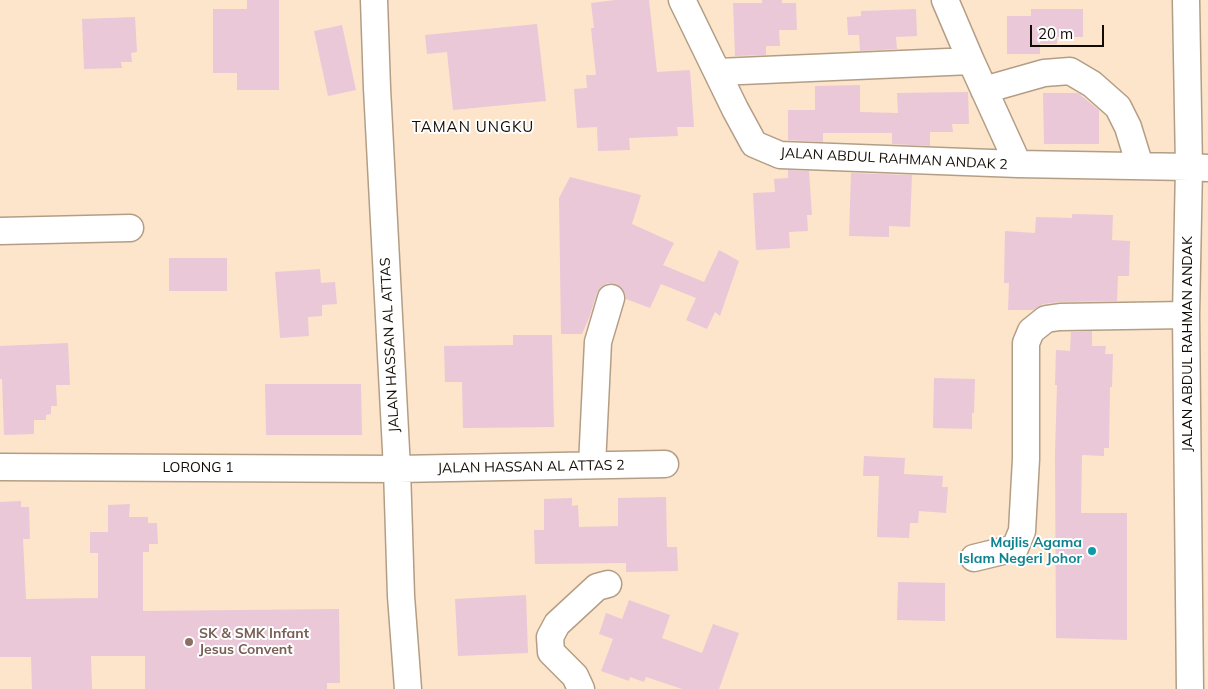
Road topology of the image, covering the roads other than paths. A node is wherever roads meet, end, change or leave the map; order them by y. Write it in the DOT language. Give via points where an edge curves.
graph roads {
  1 [pos="374,0"];
  2 [pos="682,0"];
  3 [pos="944,0"];
  4 [pos="1186,0"];
  5 [pos="971,61"];
  6 [pos="718,72"];
  7 [pos="984,90"];
  8 [pos="1018,164"];
  9 [pos="1140,166"];
  10 [pos="1199,168"];
  11 [pos="130,228"];
  12 [pos="0,232"];
  13 [pos="611,298"];
  14 [pos="1186,315"];
  15 [pos="1197,415"];
  16 [pos="664,464"];
  17 [pos="592,465"];
  18 [pos="0,467"];
  19 [pos="397,470"];
  20 [pos="974,558"];
  21 [pos="608,584"];
  22 [pos="408,689"];
  23 [pos="581,689"];
  24 [pos="1190,689"];
  1 -- 19 [label="street, JALAN HASSAN AL ATTAS"];
  2 -- 6 [label="street, JALAN ABDUL RAHMAN ANDAK 2"];
  3 -- 5 [label="street, JALAN ABDUL RAHMAN ANDAK 2"];
  4 -- 10 [label="street, JALAN ABDUL RAHMAN ANDAK"];
  5 -- 6 [label="street"];
  5 -- 7 [label="street, JALAN ABDUL RAHMAN ANDAK 2"];
  6 -- 8 [label="street, JALAN ABDUL RAHMAN ANDAK 2" via="754,144 780,155"];
  7 -- 8 [label="street, JALAN ABDUL RAHMAN ANDAK 2"];
  7 -- 9 [label="street" via="1044,73 1070,71 1092,84 1118,107"];
  8 -- 9 [label="street, JALAN ABDUL RAHMAN ANDAK 2"];
  9 -- 10 [label="street, JALAN ABDUL RAHMAN ANDAK 2"];
  10 -- 14 [label="street, JALAN ABDUL RAHMAN ANDAK"];
  11 -- 12 [label="street"];
  13 -- 17 [label="street" via="598,342"];
  14 -- 15 [label="street, JALAN ABDUL RAHMAN ANDAK"];
  14 -- 20 [label="street" via="1060,316 1046,320 1031,331 1026,343 1022,531 1016,548"];
  15 -- 24 [label="street, JALAN ABDUL RAHMAN ANDAK"];
  16 -- 17 [label="street, JALAN HASSAN AL ATTAS 2"];
  17 -- 19 [label="street, JALAN HASSAN AL ATTAS 2"];
  18 -- 19 [label="street, LORONG 1"];
  19 -- 22 [label="street, JALAN HASSAN AL ATTAS"];
  21 -- 23 [label="street" via="597,587 557,624 550,637 551,652 575,676"];
}
